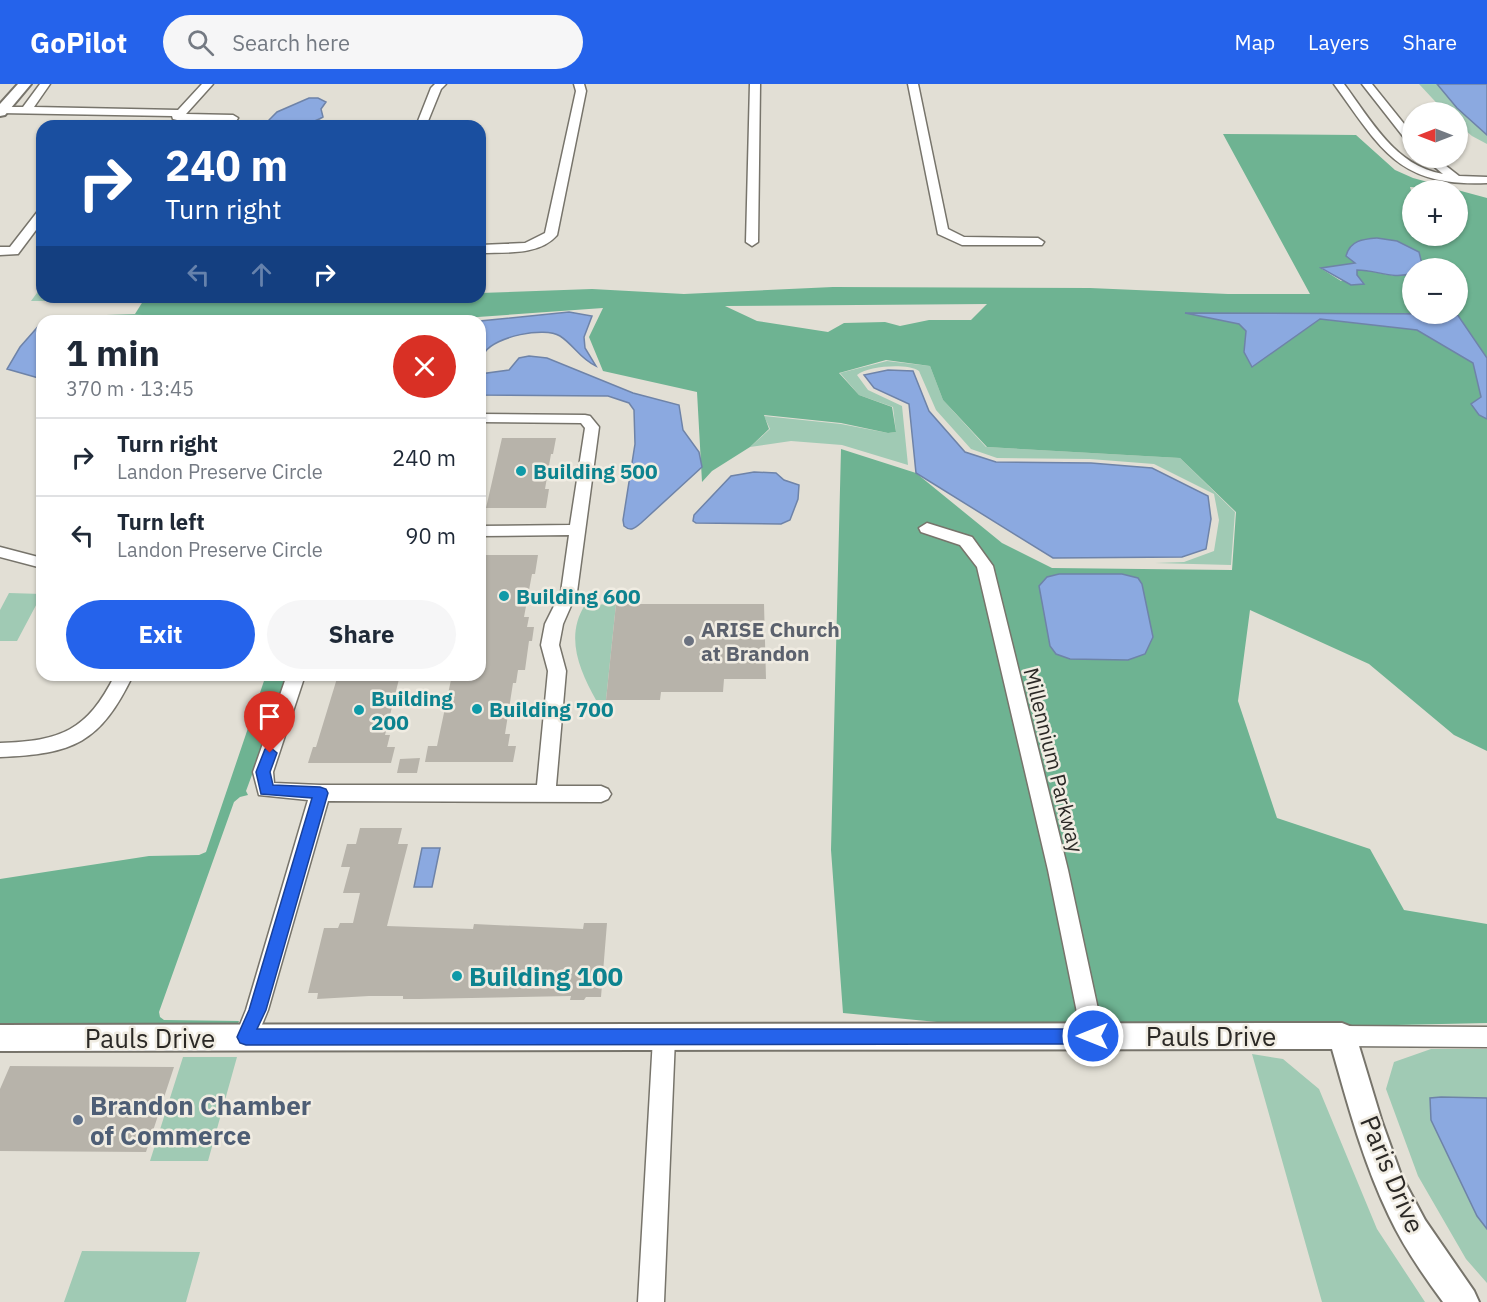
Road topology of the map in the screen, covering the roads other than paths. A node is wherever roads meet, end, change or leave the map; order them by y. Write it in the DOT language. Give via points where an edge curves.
graph roads {
  1 [pos="7,84"];
  2 [pos="25,84"];
  3 [pos="45,84"];
  4 [pos="208,84"];
  5 [pos="441,84"];
  6 [pos="579,84"];
  7 [pos="755,84"];
  8 [pos="913,84"];
  9 [pos="1339,84"];
  10 [pos="1367,84"];
  11 [pos="0,92"];
  12 [pos="0,111"];
  13 [pos="26,111"];
  14 [pos="117,113"];
  15 [pos="182,113"];
  16 [pos="112,120"];
  17 [pos="232,120"];
  18 [pos="423,120"];
  19 [pos="1402,128"];
  20 [pos="1442,168"];
  21 [pos="1457,180"];
  22 [pos="1468,180"];
  23 [pos="1487,180"];
  24 [pos="36,222"];
  25 [pos="36,237"];
  26 [pos="24,238"];
  27 [pos="752,242"];
  28 [pos="1038,242"];
  29 [pos="486,249"];
  30 [pos="0,251"];
  31 [pos="486,418"];
  32 [pos="927,528"];
  33 [pos="578,530"];
  34 [pos="486,531"];
  35 [pos="0,552"];
  36 [pos="36,561"];
  37 [pos="121,681"];
  38 [pos="294,681"];
  39 [pos="0,750"];
  40 [pos="320,793"];
  41 [pos="546,793"];
  42 [pos="601,794"];
  43 [pos="1093,1036"];
  44 [pos="1342,1036"];
  45 [pos="246,1037"];
  46 [pos="1487,1037"];
  47 [pos="0,1038"];
  48 [pos="664,1038"];
  49 [pos="651,1302"];
  50 [pos="1463,1302"];
  1 -- 11 [label="street"];
  2 -- 12 [label="street"];
  3 -- 13 [label="street"];
  4 -- 15 [label="street"];
  5 -- 18 [label="street"];
  6 -- 29 [label="street" via="581,91 551,236 527,248"];
  7 -- 27 [label="street"];
  8 -- 28 [label="street" via="942,231 962,241"];
  9 -- 21 [label="street" via="1395,156 1416,170"];
  10 -- 19 [label="street"];
  12 -- 13 [label="street"];
  13 -- 14 [label="street"];
  14 -- 15 [label="street"];
  14 -- 16 [label="street"];
  15 -- 17 [label="street" via="177,117"];
  20 -- 21 [label="street"];
  22 -- 23 [label="street"];
  24 -- 26 [label="street"];
  25 -- 26 [label="street"];
  26 -- 30 [label="street" via="14,251"];
  31 -- 33 [label="street" via="585,419 592,427"];
  32 -- 43 [label="street, Millennium Parkway" via="966,540 985,566 1058,870"];
  33 -- 34 [label="street"];
  33 -- 41 [label="street" via="569,592 554,624 550,645 557,671"];
  35 -- 36 [label="street"];
  37 -- 39 [label="street" via="88,730 58,745 37,750"];
  38 -- 40 [label="street" via="263,772 266,790"];
  40 -- 41 [label="street"];
  40 -- 45 [label="street"];
  41 -- 42 [label="street"];
  43 -- 44 [label="street, Pauls Drive"];
  43 -- 48 [label="street, Pauls Drive"];
  44 -- 46 [label="street, Pauls Drive"];
  44 -- 50 [label="street, Paris Drive" via="1369,1124 1400,1205"];
  45 -- 47 [label="street, Pauls Drive"];
  45 -- 48 [label="street, Pauls Drive"];
  48 -- 49 [label="street"];
}
